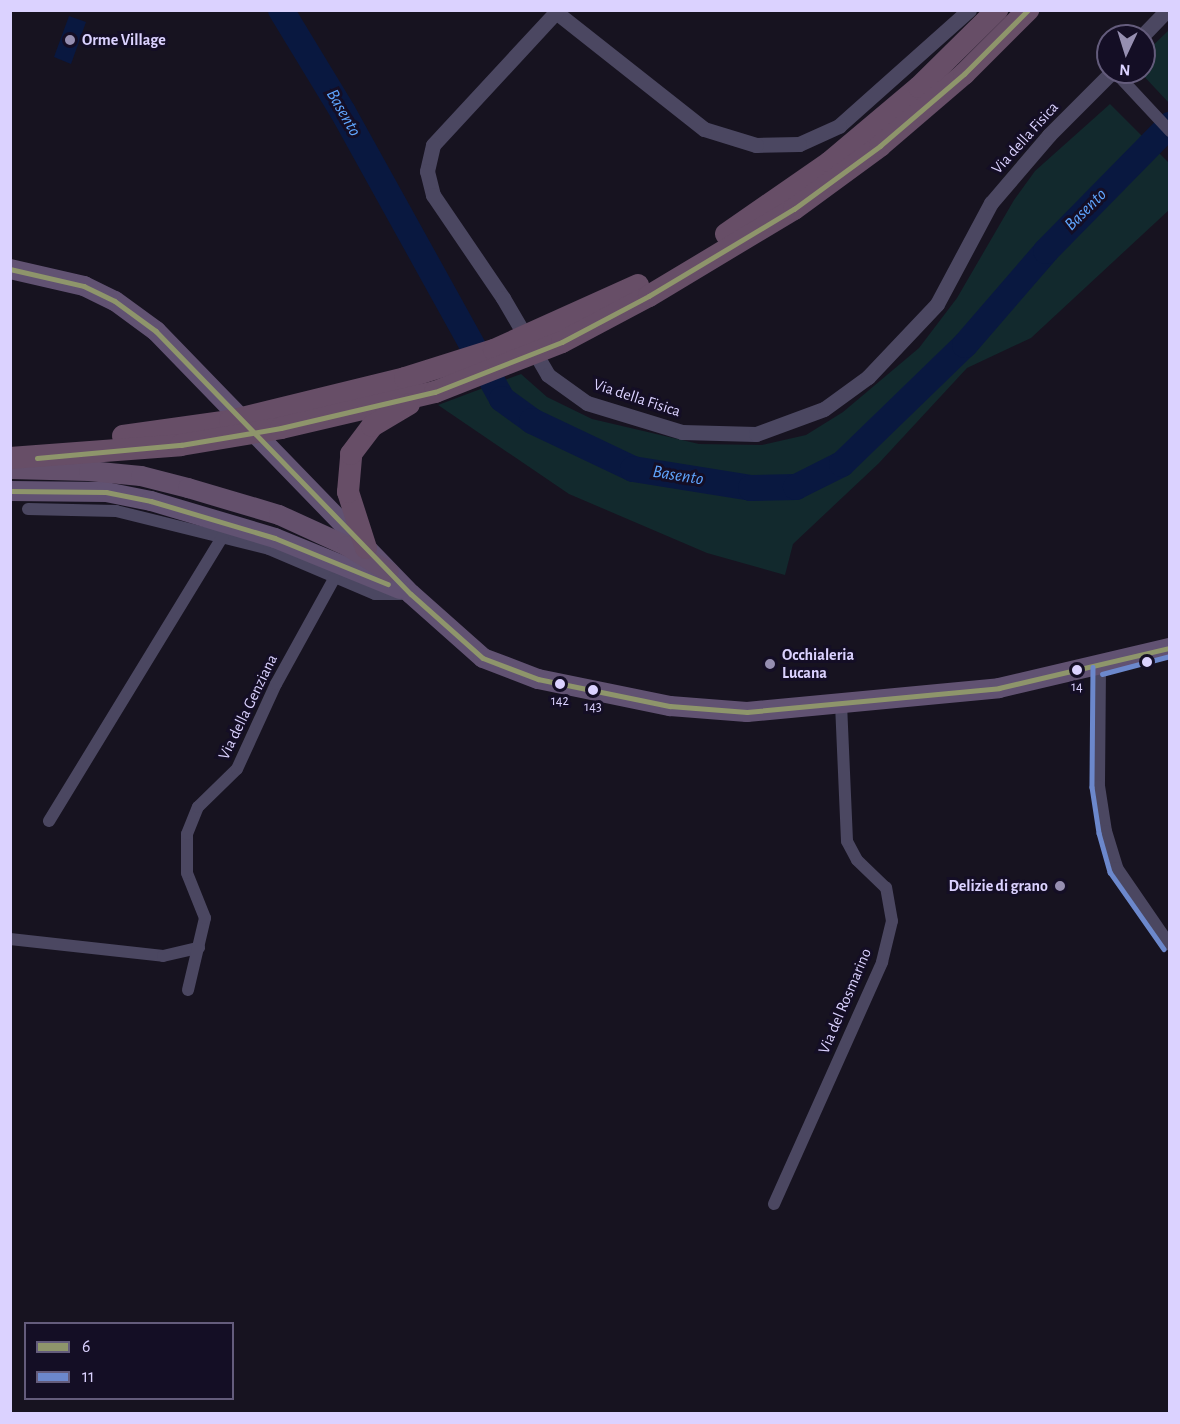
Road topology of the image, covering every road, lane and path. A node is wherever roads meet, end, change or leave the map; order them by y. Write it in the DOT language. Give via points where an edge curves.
graph roads {
  1 [pos="969,10"];
  2 [pos="997,10"];
  3 [pos="1028,10"];
  4 [pos="1167,10"];
  5 [pos="555,11"];
  6 [pos="1154,24"];
  7 [pos="1102,84"];
  8 [pos="1125,84"];
  9 [pos="1170,131"];
  10 [pos="10,269"];
  11 [pos="554,335"];
  12 [pos="435,392"];
  13 [pos="180,437"];
  14 [pos="10,444"];
  15 [pos="10,458"];
  16 [pos="10,469"];
  17 [pos="10,491"];
  18 [pos="28,509"];
  19 [pos="223,536"];
  20 [pos="366,548"];
  21 [pos="389,572"];
  22 [pos="334,579"];
  23 [pos="411,594"];
  24 [pos="1170,648"];
  25 [pos="1101,667"];
  26 [pos="841,705"];
  27 [pos="49,820"];
  28 [pos="10,939"];
  29 [pos="1170,945"];
  30 [pos="199,948"];
  31 [pos="188,990"];
  32 [pos="774,1204"];
  1 -- 5 [label="street" via="839,126 799,144 756,146 704,129"];
  2 -- 11 [label="highway" via="918,87 820,168 714,241"];
  3 -- 11 [label="highway" via="963,74 880,146 794,209 649,296"];
  4 -- 6 [label="street"];
  5 -- 7 [label="street, Via della Fisica" via="433,146 427,171 433,195 503,298 548,375 587,403 682,432 756,434 824,409 868,376 937,304 991,203 1049,135"];
  8 -- 9 [label="street"];
  10 -- 20 [label="main road" via="84,286 115,301 156,331"];
  11 -- 12 [label="highway"];
  11 -- 13 [label="highway" via="344,396"];
  12 -- 13 [label="highway" via="281,428"];
  12 -- 20 [label="highway" via="372,426 359,440 348,471 351,503"];
  13 -- 14 [label="highway"];
  13 -- 15 [label="highway"];
  16 -- 21 [label="highway" via="99,472 188,488 279,515 347,546"];
  17 -- 23 [label="main road" via="106,492 182,509 274,538"];
  18 -- 19 [label="street" via="116,511"];
  19 -- 22 [label="street" via="269,549"];
  19 -- 27 [label="street"];
  20 -- 21 [label="main road"];
  21 -- 23 [label="main road"];
  22 -- 23 [label="street" via="375,594"];
  22 -- 30 [label="street, Via della Genziana" via="276,684 237,769 198,807 187,834 187,873 205,918"];
  23 -- 26 [label="main road" via="483,658 538,679 706,710 747,712"];
  24 -- 25 [label="main road"];
  25 -- 26 [label="main road" via="999,688"];
  25 -- 29 [label="street" via="1099,786 1106,831 1117,868"];
  26 -- 32 [label="street, Via del Rosmarino" via="847,841 857,860 886,888 892,921 882,962"];
  28 -- 30 [label="street" via="163,956"];
  30 -- 31 [label="street, Via della Genziana"];
}
